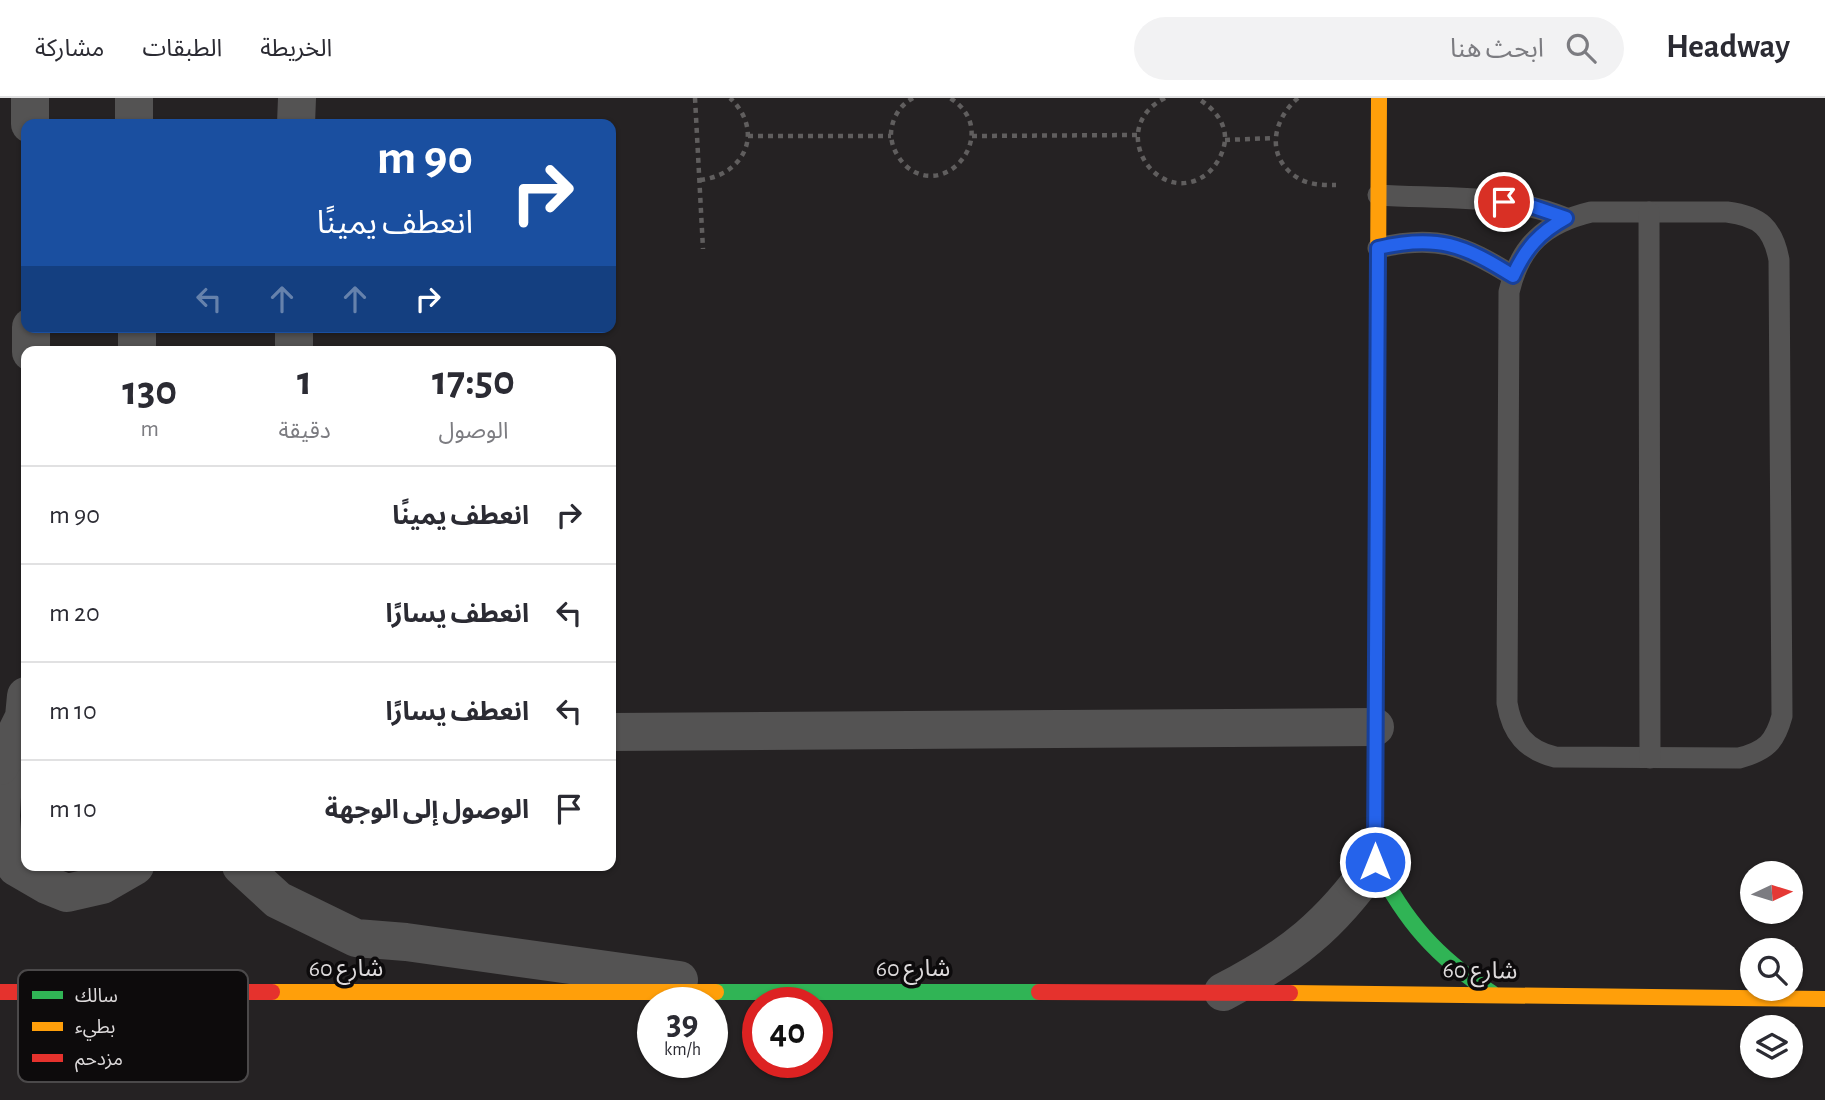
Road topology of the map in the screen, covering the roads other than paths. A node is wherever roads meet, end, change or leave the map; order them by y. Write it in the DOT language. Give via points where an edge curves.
graph roads {
  1 [pos="30,98"];
  2 [pos="134,98"];
  3 [pos="297,98"];
  4 [pos="1379,98"];
  5 [pos="30,119"];
  6 [pos="134,119"];
  7 [pos="296,119"];
  8 [pos="1378,190"];
  9 [pos="1649,212"];
  10 [pos="1566,218"];
  11 [pos="1378,248"];
  12 [pos="1513,276"];
  13 [pos="21,723"];
  14 [pos="1375,727"];
  15 [pos="616,732"];
  16 [pos="1650,758"];
  17 [pos="2,762"];
  18 [pos="1375,862"];
  19 [pos="21,870"];
  20 [pos="23,871"];
  21 [pos="126,871"];
  22 [pos="247,871"];
  23 [pos="742,989"];
  24 [pos="0,992"];
  25 [pos="18,992"];
  26 [pos="248,992"];
  27 [pos="742,992"];
  28 [pos="833,992"];
  29 [pos="1223,992"];
  30 [pos="1492,993"];
  31 [pos="1825,999"];
  1 -- 5 [label="street"];
  2 -- 6 [label="street"];
  3 -- 7 [label="street"];
  4 -- 8 [label="main road"];
  8 -- 10 [label="lane" via="1528,205"];
  8 -- 11 [label="main road"];
  9 -- 10 [label="lane" via="1591,212"];
  9 -- 16 [label="lane"];
  9 -- 16 [label="lane" via="1745,214 1761,223 1776,246 1782,716 1778,731 1756,754"];
  10 -- 12 [label="lane" via="1533,241"];
  11 -- 12 [label="lane" via="1403,242 1452,245 1478,254"];
  11 -- 14 [label="main road"];
  12 -- 16 [label="lane" via="1509,292 1510,720 1517,734 1541,754"];
  13 -- 17 [label="street"];
  14 -- 15 [label="street"];
  14 -- 18 [label="main road"];
  17 -- 19 [label="street" via="4,844"];
  18 -- 29 [label="street" via="1338,910 1304,943 1265,971"];
  18 -- 30 [label="main road" via="1410,925 1461,975"];
  20 -- 21 [label="street" via="67,893 102,885"];
  22 -- 23 [label="street" via="278,900 356,938"];
  24 -- 25 [label="main road, شارع 60"];
  26 -- 27 [label="main road, شارع 60"];
  28 -- 29 [label="main road, شارع 60"];
  29 -- 30 [label="main road, شارع 60"];
  30 -- 31 [label="main road, شارع 60"];
}
